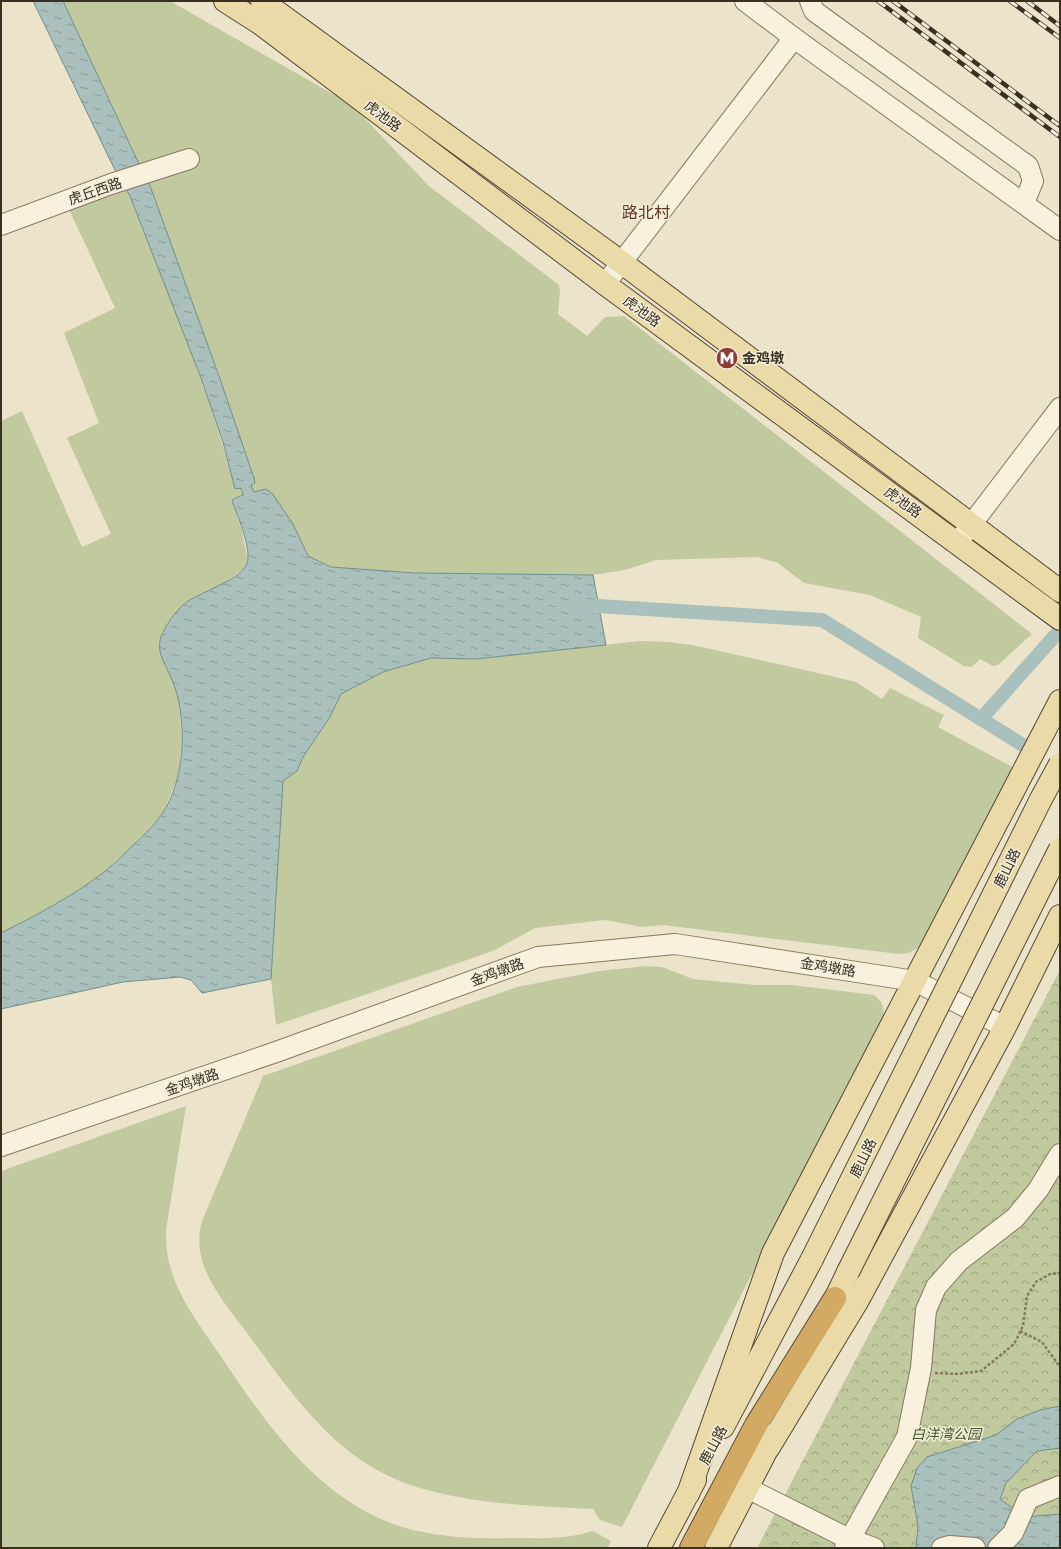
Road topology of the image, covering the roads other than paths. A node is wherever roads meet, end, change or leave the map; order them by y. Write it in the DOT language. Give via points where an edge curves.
graph roads {
  1 [pos="225,1"];
  2 [pos="262,1"];
  3 [pos="745,1"];
  4 [pos="810,1"];
  5 [pos="794,38"];
  6 [pos="189,159"];
  7 [pos="1024,203"];
  8 [pos="1,225"];
  9 [pos="1060,230"];
  10 [pos="621,262"];
  11 [pos="605,284"];
  12 [pos="1060,408"];
  13 [pos="972,524"];
  14 [pos="958,542"];
  15 [pos="1060,591"];
  16 [pos="1057,617"];
  17 [pos="1060,701"];
  18 [pos="1060,764"];
  19 [pos="1060,849"];
  20 [pos="1060,916"];
  21 [pos="915,980"];
  22 [pos="1005,1027"];
  23 [pos="1,1146"];
  24 [pos="1060,1154"];
  25 [pos="835,1298"];
  26 [pos="769,1446"];
  27 [pos="1060,1486"];
  28 [pos="747,1488"];
  29 [pos="688,1494"];
  30 [pos="847,1543"];
  31 [pos="659,1548"];
  32 [pos="691,1548"];
  33 [pos="716,1548"];
  34 [pos="874,1548"];
  35 [pos="942,1548"];
  36 [pos="975,1548"];
  37 [pos="998,1548"];
  1 -- 11 [label="main road, 虎池路" via="261,24"];
  2 -- 10 [label="main road, 虎池路"];
  3 -- 5 [label="street"];
  4 -- 7 [label="street" via="814,11 1028,166 1033,182"];
  5 -- 7 [label="street"];
  5 -- 10 [label="street"];
  6 -- 8 [label="street, 虎丘西路" via="111,184"];
  7 -- 9 [label="street"];
  10 -- 11 [label="street"];
  10 -- 13 [label="main road, 虎池路"];
  11 -- 14 [label="main road, 虎池路"];
  12 -- 13 [label="street"];
  13 -- 14 [label="street"];
  13 -- 15 [label="main road, 虎池路"];
  14 -- 16 [label="main road, 虎池路"];
  17 -- 21 [label="main road"];
  18 -- 29 [label="main road, 鹿山路, bridge" via="812,1259"];
  19 -- 25 [label="main road, bridge"];
  20 -- 22 [label="main road"];
  21 -- 22 [label="street, 金鸡墩路"];
  21 -- 23 [label="street, 金鸡墩路" via="675,944 538,957 183,1085"];
  21 -- 29 [label="main road" via="773,1253"];
  22 -- 26 [label="main road" via="858,1300"];
  24 -- 30 [label="street" via="1038,1190 1015,1218 959,1261 936,1287 926,1310 920,1373 908,1437"];
  25 -- 26 [label="main road"];
  25 -- 32 [label="highway" via="756,1426"];
  26 -- 28 [label="main road"];
  27 -- 37 [label="street" via="1028,1499 1013,1533"];
  28 -- 30 [label="street"];
  28 -- 33 [label="main road"];
  29 -- 31 [label="main road, 鹿山路"];
  30 -- 34 [label="street"];
  35 -- 36 [label="street"];
}
